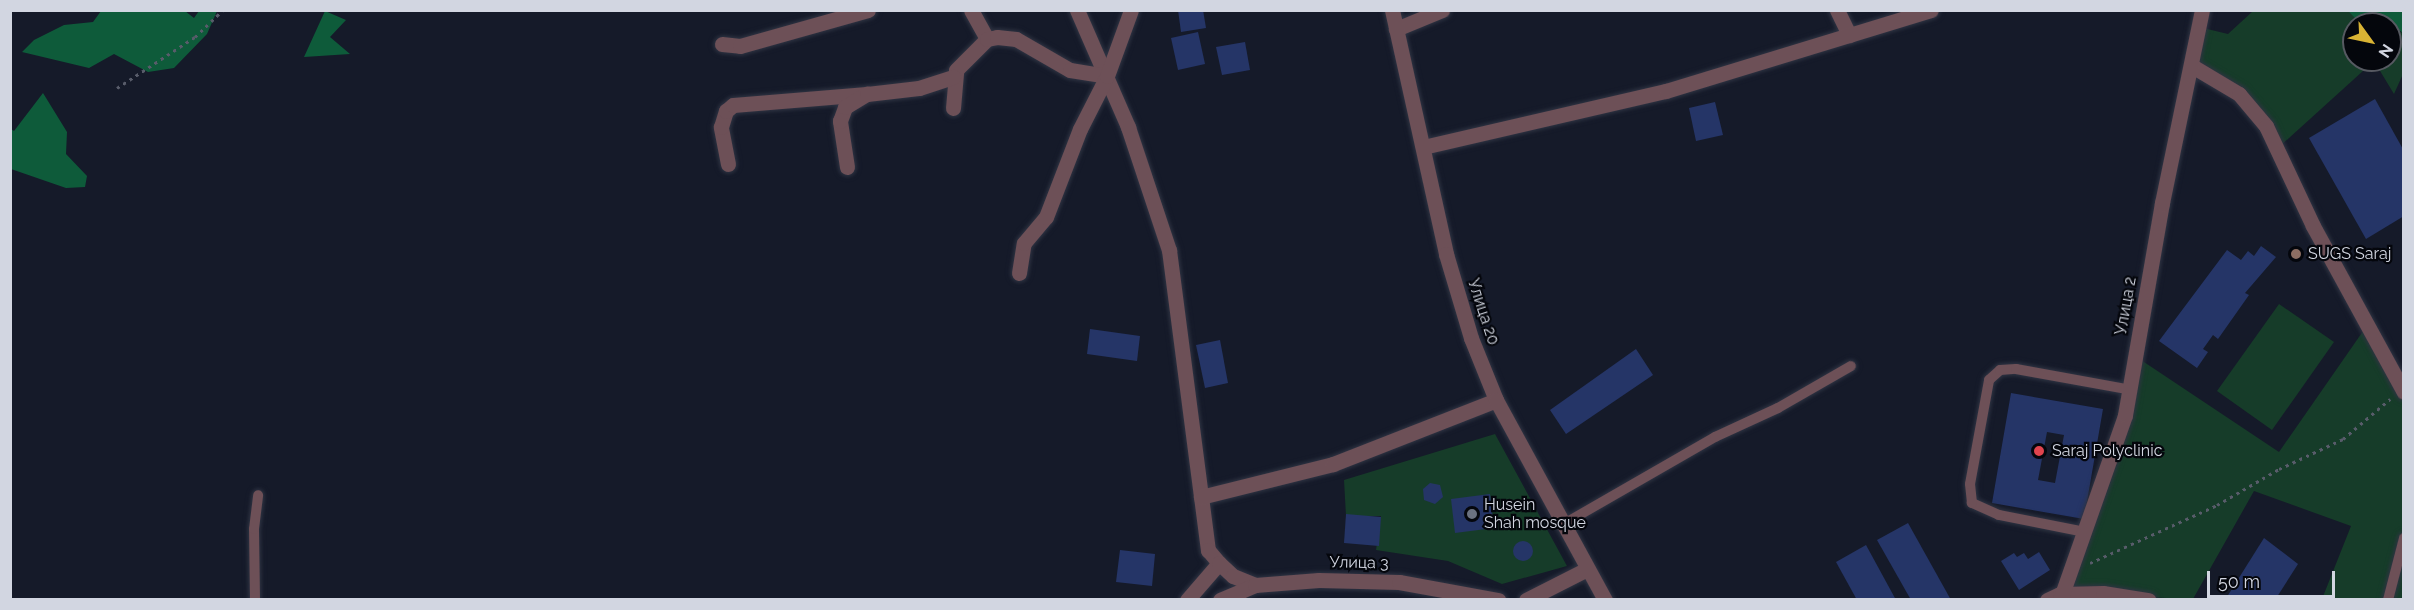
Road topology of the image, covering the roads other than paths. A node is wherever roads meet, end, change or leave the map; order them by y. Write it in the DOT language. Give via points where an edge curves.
graph roads {
  1 [pos="868,10"];
  2 [pos="971,10"];
  3 [pos="1077,10"];
  4 [pos="1131,10"];
  5 [pos="1392,10"];
  6 [pos="1442,10"];
  7 [pos="1837,10"];
  8 [pos="1931,10"];
  9 [pos="2202,10"];
  10 [pos="1396,29"];
  11 [pos="1849,35"];
  12 [pos="987,39"];
  13 [pos="722,44"];
  14 [pos="2193,66"];
  15 [pos="1107,76"];
  16 [pos="953,77"];
  17 [pos="867,94"];
  18 [pos="953,108"];
  19 [pos="1423,147"];
  20 [pos="728,164"];
  21 [pos="847,167"];
  22 [pos="1018,273"];
  23 [pos="1851,366"];
  24 [pos="2131,390"];
  25 [pos="2402,391"];
  26 [pos="1496,400"];
  27 [pos="258,495"];
  28 [pos="1201,497"];
  29 [pos="1562,525"];
  30 [pos="2085,531"];
  31 [pos="2403,538"];
  32 [pos="1219,563"];
  33 [pos="1587,568"];
  34 [pos="1255,585"];
  35 [pos="2056,598"];
  36 [pos="1530,599"];
  37 [pos="255,600"];
  38 [pos="1187,600"];
  39 [pos="1220,600"];
  40 [pos="1498,600"];
  41 [pos="1605,600"];
  42 [pos="2148,600"];
  43 [pos="2388,600"];
  1 -- 13 [label="street" via="740,46"];
  2 -- 12 [label="street"];
  3 -- 15 [label="street"];
  4 -- 15 [label="street"];
  5 -- 10 [label="street, Улица 20"];
  6 -- 10 [label="street"];
  7 -- 11 [label="street"];
  8 -- 11 [label="street"];
  9 -- 14 [label="street, Улица 2"];
  10 -- 19 [label="street, Улица 20"];
  11 -- 19 [label="street" via="1666,91"];
  12 -- 15 [label="street" via="1016,39 1070,70"];
  12 -- 16 [label="street"];
  14 -- 24 [label="street, Улица 2" via="2162,203"];
  14 -- 25 [label="street" via="2239,94 2266,126 2313,225"];
  15 -- 22 [label="street" via="1080,129 1046,217 1024,243"];
  15 -- 28 [label="street" via="1146,178 1168,250"];
  16 -- 17 [label="street" via="919,88"];
  16 -- 18 [label="street"];
  17 -- 20 [label="street" via="733,105 726,111 721,128"];
  17 -- 21 [label="street" via="845,107 841,114"];
  19 -- 26 [label="street, Улица 20" via="1449,262"];
  23 -- 29 [label="lane" via="1778,408 1715,437"];
  24 -- 30 [label="street, Улица 2"];
  24 -- 30 [label="lane" via="2016,369 2000,370 1989,380 1970,484 1972,503 1999,515"];
  26 -- 28 [label="street" via="1333,464"];
  26 -- 29 [label="street, Улица 20"];
  27 -- 37 [label="lane"];
  28 -- 32 [label="street" via="1208,550"];
  29 -- 33 [label="street, Улица 20"];
  30 -- 35 [label="street, Улица 2"];
  31 -- 43 [label="lane"];
  32 -- 34 [label="street" via="1233,576"];
  32 -- 38 [label="street"];
  33 -- 36 [label="street"];
  33 -- 41 [label="street, Улица 20"];
  34 -- 39 [label="street, Улица 3"];
  34 -- 40 [label="street, Улица 3" via="1319,580 1399,582"];
  35 -- 42 [label="street" via="2119,594"];
}
